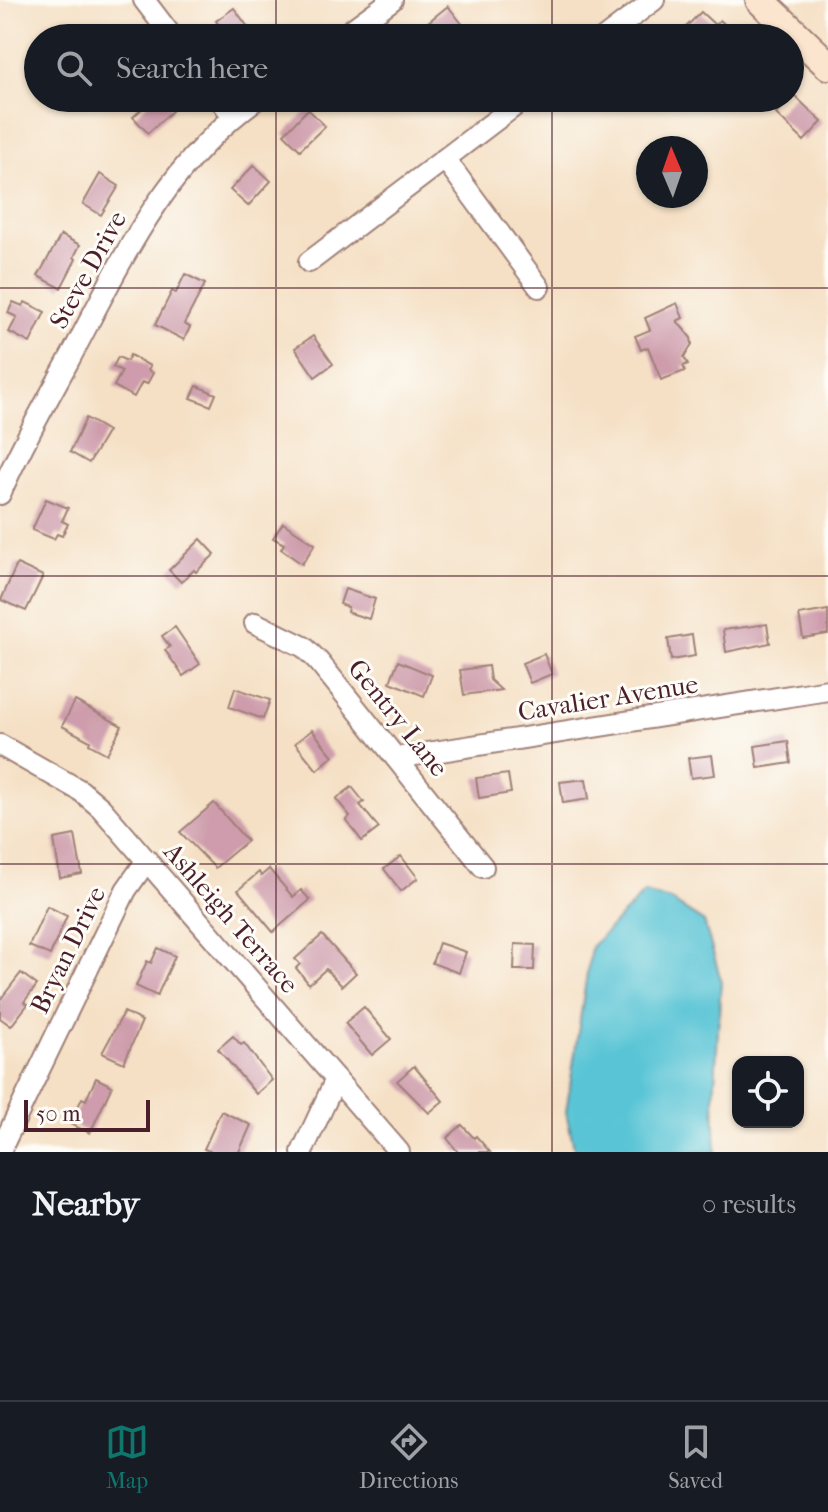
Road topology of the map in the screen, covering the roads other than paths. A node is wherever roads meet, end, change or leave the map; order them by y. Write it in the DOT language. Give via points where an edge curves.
graph roads {
  1 [pos="144,0"];
  2 [pos="392,0"];
  3 [pos="654,0"];
  4 [pos="760,0"];
  5 [pos="162,24"];
  6 [pos="359,24"];
  7 [pos="622,24"];
  8 [pos="785,24"];
  9 [pos="804,42"];
  10 [pos="828,65"];
  11 [pos="230,112"];
  12 [pos="239,112"];
  13 [pos="507,112"];
  14 [pos="233,116"];
  15 [pos="445,159"];
  16 [pos="309,262"];
  17 [pos="539,287"];
  18 [pos="0,494"];
  19 [pos="255,623"];
  20 [pos="828,690"];
  21 [pos="0,745"];
  22 [pos="396,758"];
  23 [pos="147,860"];
  24 [pos="483,867"];
  25 [pos="336,1079"];
  26 [pos="0,1151"];
  27 [pos="302,1152"];
  28 [pos="399,1152"];
  1 -- 5 [label="street"];
  2 -- 6 [label="street"];
  3 -- 7 [label="street"];
  4 -- 8 [label="street"];
  9 -- 10 [label="street"];
  11 -- 14 [label="street"];
  12 -- 14 [label="street, Steve Drive"];
  13 -- 15 [label="street"];
  14 -- 18 [label="street, Steve Drive" via="153,205 19,449"];
  15 -- 16 [label="street"];
  15 -- 17 [label="street"];
  19 -- 22 [label="street, Gentry Lane" via="304,647"];
  20 -- 22 [label="street, Cavalier Avenue"];
  21 -- 23 [label="street, Ashleigh Terrace" via="81,791"];
  22 -- 24 [label="street, Gentry Lane"];
  23 -- 25 [label="street, Ashleigh Terrace"];
  23 -- 26 [label="street, Bryan Drive" via="132,878"];
  25 -- 27 [label="street"];
  25 -- 28 [label="street, Ashleigh Terrace"];
}
